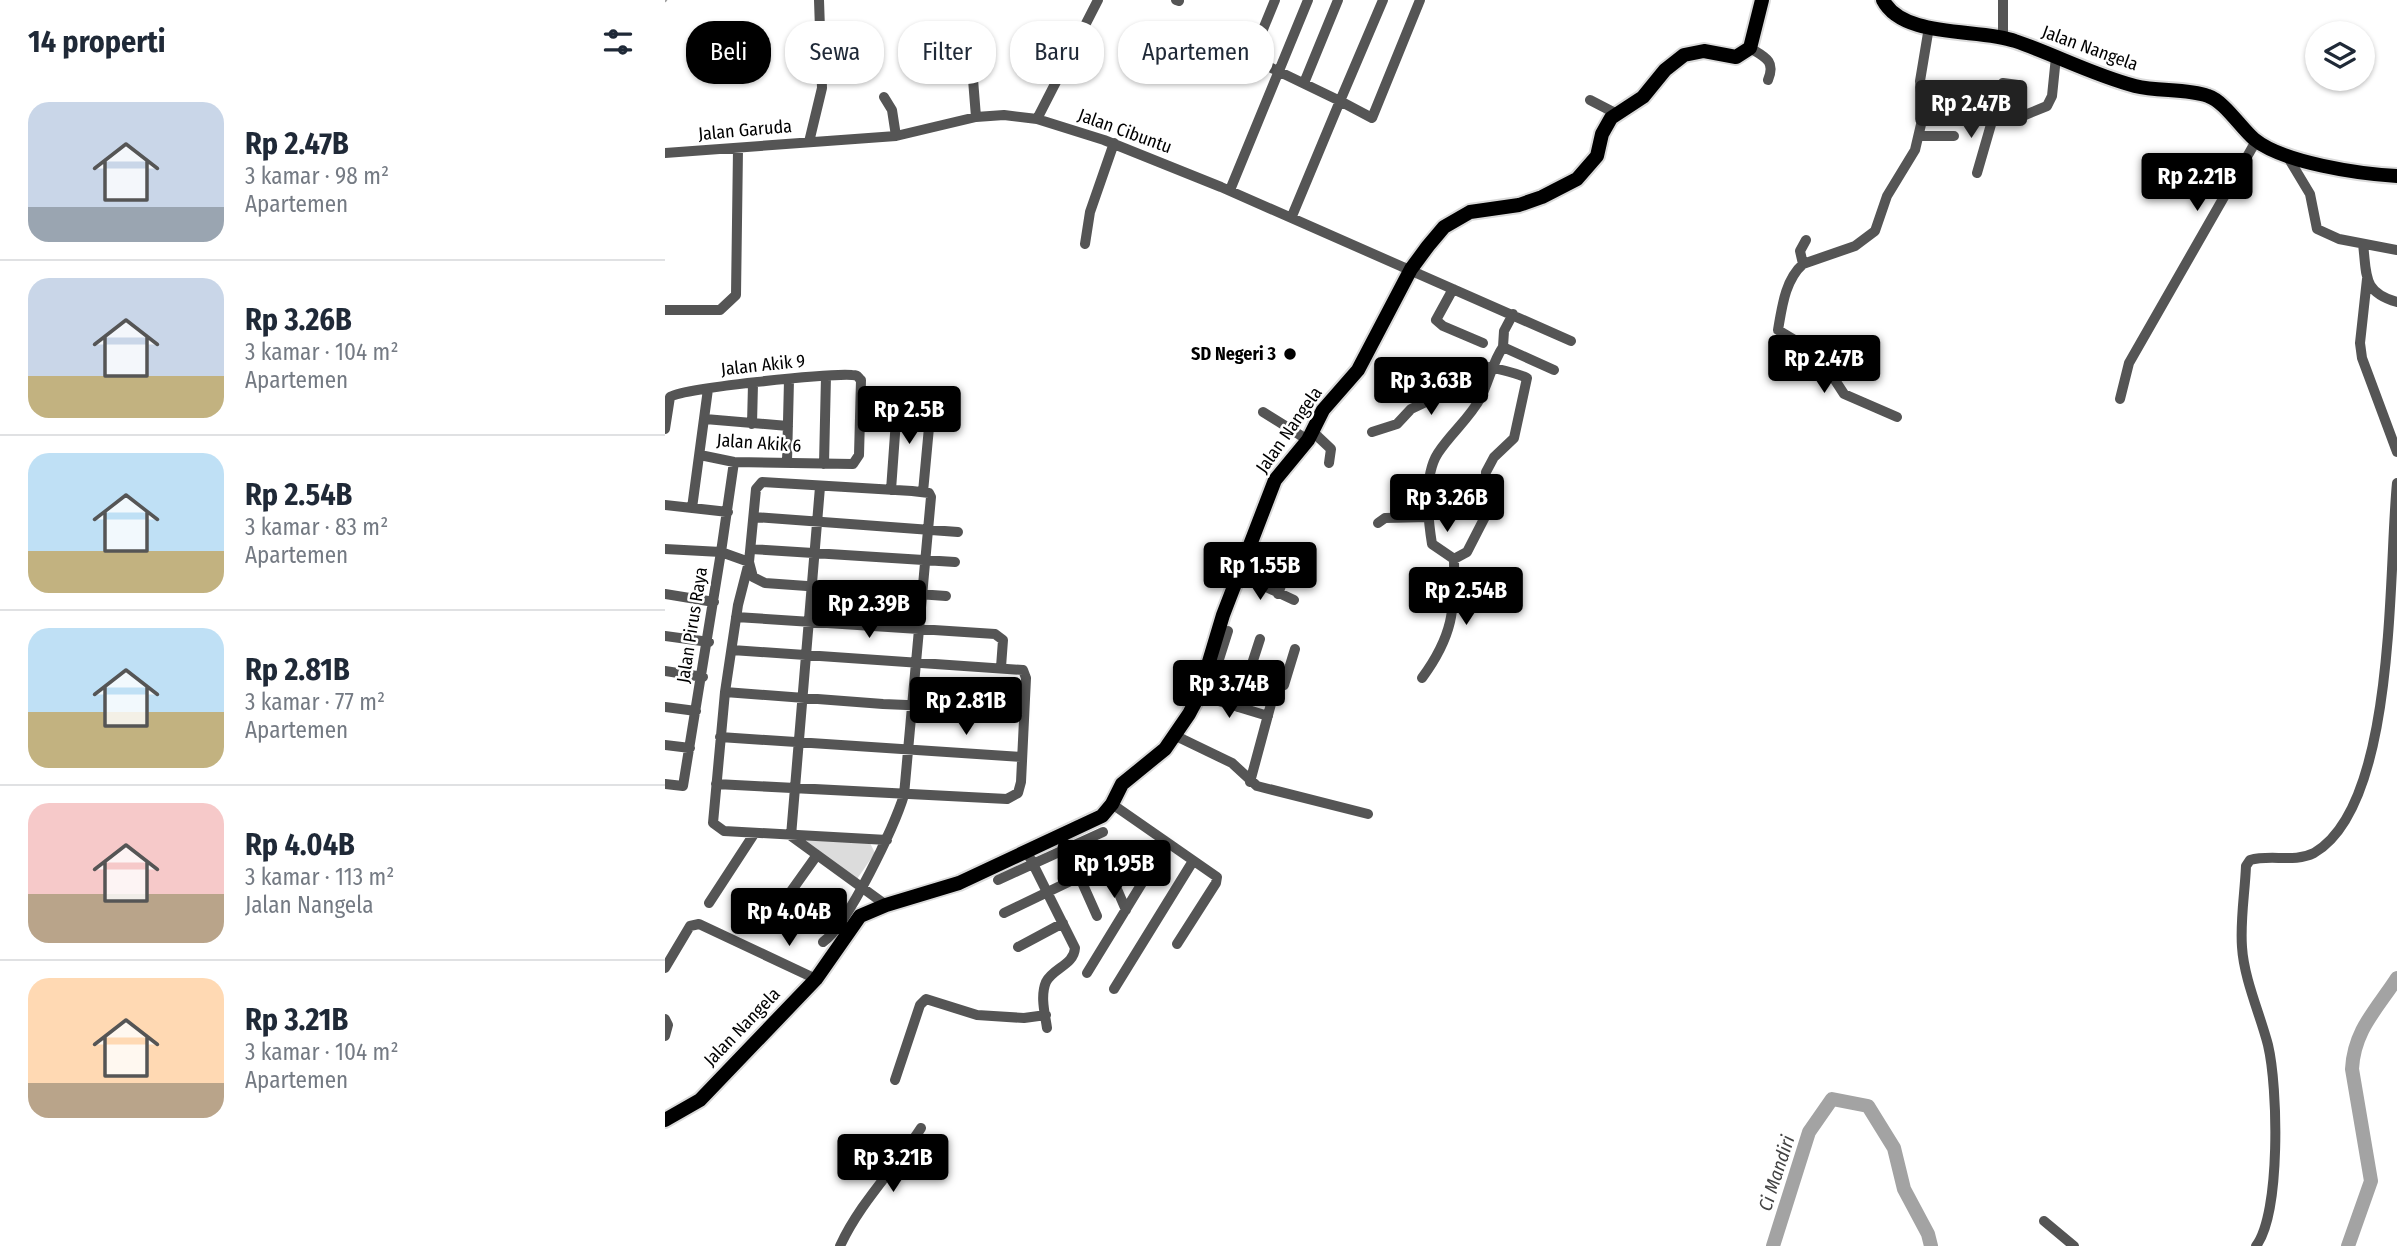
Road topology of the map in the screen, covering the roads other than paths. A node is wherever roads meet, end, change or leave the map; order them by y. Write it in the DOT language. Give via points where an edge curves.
graph roads {
  1 [pos="819,0"];
  2 [pos="1098,0"];
  3 [pos="1275,0"];
  4 [pos="1307,0"];
  5 [pos="1338,0"];
  6 [pos="1383,0"];
  7 [pos="1420,0"];
  8 [pos="1762,0"];
  9 [pos="1883,0"];
  10 [pos="2003,0"];
  11 [pos="1088,21"];
  12 [pos="1929,27"];
  13 [pos="2003,37"];
  14 [pos="1750,48"];
  15 [pos="2056,57"];
  16 [pos="1279,72"];
  17 [pos="1768,80"];
  18 [pos="1304,83"];
  19 [pos="973,84"];
  20 [pos="1055,84"];
  21 [pos="2018,85"];
  22 [pos="884,97"];
  23 [pos="1590,100"];
  24 [pos="1340,101"];
  25 [pos="1617,114"];
  26 [pos="1994,115"];
  27 [pos="976,117"];
  28 [pos="1037,119"];
  29 [pos="896,136"];
  30 [pos="1919,136"];
  31 [pos="1954,136"];
  32 [pos="2256,141"];
  33 [pos="809,142"];
  34 [pos="1114,143"];
  35 [pos="738,149"];
  36 [pos="665,153"];
  37 [pos="2286,155"];
  38 [pos="1977,173"];
  39 [pos="2397,176"];
  40 [pos="1230,190"];
  41 [pos="1292,216"];
  42 [pos="1805,240"];
  43 [pos="1085,244"];
  44 [pos="2363,244"];
  45 [pos="2397,250"];
  46 [pos="1803,264"];
  47 [pos="1411,269"];
  48 [pos="2367,279"];
  49 [pos="1453,289"];
  50 [pos="2397,302"];
  51 [pos="665,310"];
  52 [pos="1513,314"];
  53 [pos="1571,341"];
  54 [pos="1483,343"];
  55 [pos="1503,347"];
  56 [pos="1493,370"];
  57 [pos="1555,370"];
  58 [pos="825,376"];
  59 [pos="789,380"];
  60 [pos="753,384"];
  61 [pos="708,389"];
  62 [pos="668,395"];
  63 [pos="2120,399"];
  64 [pos="1263,412"];
  65 [pos="1897,417"];
  66 [pos="705,419"];
  67 [pos="752,424"];
  68 [pos="788,426"];
  69 [pos="665,429"];
  70 [pos="1372,432"];
  71 [pos="1310,436"];
  72 [pos="2397,452"];
  73 [pos="700,456"];
  74 [pos="857,461"];
  75 [pos="734,462"];
  76 [pos="787,462"];
  77 [pos="1329,463"];
  78 [pos="824,464"];
  79 [pos="2397,483"];
  80 [pos="820,487"];
  81 [pos="891,490"];
  82 [pos="923,492"];
  83 [pos="665,505"];
  84 [pos="692,508"];
  85 [pos="728,512"];
  86 [pos="754,516"];
  87 [pos="1429,517"];
  88 [pos="816,521"];
  89 [pos="1378,523"];
  90 [pos="928,529"];
  91 [pos="958,532"];
  92 [pos="751,549"];
  93 [pos="665,550"];
  94 [pos="723,552"];
  95 [pos="814,553"];
  96 [pos="1454,559"];
  97 [pos="747,561"];
  98 [pos="927,561"];
  99 [pos="955,562"];
  100 [pos="1289,563"];
  101 [pos="1238,574"];
  102 [pos="811,586"];
  103 [pos="665,594"];
  104 [pos="1278,594"];
  105 [pos="923,595"];
  106 [pos="946,596"];
  107 [pos="1294,600"];
  108 [pos="714,602"];
  109 [pos="736,617"];
  110 [pos="809,620"];
  111 [pos="919,627"];
  112 [pos="1228,631"];
  113 [pos="665,636"];
  114 [pos="1261,639"];
  115 [pos="709,642"];
  116 [pos="1295,649"];
  117 [pos="732,650"];
  118 [pos="806,654"];
  119 [pos="916,660"];
  120 [pos="1001,667"];
  121 [pos="665,671"];
  122 [pos="1249,674"];
  123 [pos="703,677"];
  124 [pos="1422,678"];
  125 [pos="725,692"];
  126 [pos="1203,696"];
  127 [pos="803,698"];
  128 [pos="1271,704"];
  129 [pos="913,705"];
  130 [pos="665,707"];
  131 [pos="1238,707"];
  132 [pos="1024,710"];
  133 [pos="696,711"];
  134 [pos="1268,716"];
  135 [pos="1176,736"];
  136 [pos="720,737"];
  137 [pos="801,742"];
  138 [pos="665,745"];
  139 [pos="690,748"];
  140 [pos="909,749"];
  141 [pos="1021,757"];
  142 [pos="1251,782"];
  143 [pos="665,784"];
  144 [pos="716,784"];
  145 [pos="797,788"];
  146 [pos="904,794"];
  147 [pos="1112,804"];
  148 [pos="1368,814"];
  149 [pos="1103,832"];
  150 [pos="754,834"];
  151 [pos="791,836"];
  152 [pos="887,840"];
  153 [pos="1064,843"];
  154 [pos="1166,844"];
  155 [pos="1137,849"];
  156 [pos="817,855"];
  157 [pos="1031,857"];
  158 [pos="1193,861"];
  159 [pos="1106,864"];
  160 [pos="1081,876"];
  161 [pos="997,880"];
  162 [pos="864,889"];
  163 [pos="1048,892"];
  164 [pos="709,903"];
  165 [pos="886,905"];
  166 [pos="1126,910"];
  167 [pos="1005,913"];
  168 [pos="860,916"];
  169 [pos="1097,916"];
  170 [pos="1063,923"];
  171 [pos="767,925"];
  172 [pos="824,942"];
  173 [pos="1177,944"];
  174 [pos="1018,947"];
  175 [pos="665,968"];
  176 [pos="1087,973"];
  177 [pos="816,979"];
  178 [pos="1114,989"];
  179 [pos="1046,1015"];
  180 [pos="665,1019"];
  181 [pos="1047,1028"];
  182 [pos="665,1037"];
  183 [pos="895,1080"];
  184 [pos="665,1121"];
  185 [pos="921,1128"];
  186 [pos="2044,1221"];
  187 [pos="840,1246"];
  188 [pos="2074,1246"];
  189 [pos="2256,1246"];
  1 -- 33 [label="street, Jalan Garuda" via="822,88"];
  2 -- 11 [label="street"];
  3 -- 16 [label="street" via="1253,54 1259,64"];
  4 -- 16 [label="street"];
  5 -- 18 [label="street"];
  6 -- 24 [label="street"];
  7 -- 24 [label="street" via="1372,118"];
  8 -- 14 [label="main road"];
  9 -- 12 [label="main road, Jalan Nangela" via="1893,14"];
  10 -- 13 [label="street"];
  12 -- 13 [label="main road, Jalan Nangela"];
  12 -- 30 [label="street" via="1920,81 1923,116"];
  13 -- 15 [label="main road, Jalan Nangela"];
  14 -- 17 [label="street" via="1770,62"];
  14 -- 25 [label="main road, Jalan Nangela" via="1736,57 1704,51 1684,55 1664,70 1643,97"];
  15 -- 26 [label="street" via="2045,107 2020,117"];
  15 -- 32 [label="main road, Jalan Nangela" via="2132,85 2211,97"];
  16 -- 18 [label="street"];
  16 -- 40 [label="street"];
  18 -- 24 [label="street"];
  19 -- 27 [label="street"];
  20 -- 28 [label="street"];
  21 -- 26 [label="street" via="2003,83"];
  22 -- 29 [label="street" via="893,110"];
  23 -- 25 [label="street"];
  24 -- 41 [label="street"];
  25 -- 47 [label="main road, Jalan Nangela" via="1607,125 1597,156 1577,179 1519,205 1470,212 1444,227"];
  26 -- 38 [label="street"];
  27 -- 28 [label="street, Jalan Cibuntu"];
  27 -- 29 [label="street, Jalan Cibuntu"];
  28 -- 34 [label="street, Jalan Cibuntu"];
  29 -- 33 [label="street, Jalan Cibuntu"];
  30 -- 31 [label="street"];
  30 -- 46 [label="street" via="1869,238"];
  32 -- 37 [label="main road, Jalan Nangela"];
  32 -- 63 [label="street" via="2129,363"];
  33 -- 35 [label="street, Jalan Garuda"];
  34 -- 40 [label="street, Jalan Cibuntu"];
  34 -- 43 [label="street" via="1090,212"];
  35 -- 36 [label="street, Jalan Garuda"];
  35 -- 51 [label="street" via="736,295 720,310"];
  37 -- 39 [label="main road, Jalan Nangela"];
  37 -- 44 [label="street" via="2310,194 2317,229"];
  40 -- 41 [label="street, Jalan Cibuntu"];
  41 -- 47 [label="street, Jalan Cibuntu"];
  42 -- 46 [label="street" via="1800,251"];
  44 -- 45 [label="street"];
  44 -- 48 [label="street"];
  46 -- 65 [label="street" via="1790,282 1778,330 1818,354 1844,394"];
  47 -- 49 [label="street, Jalan Cibuntu"];
  47 -- 71 [label="main road, Jalan Nangela" via="1358,369 1322,410"];
  48 -- 50 [label="street" via="2372,290"];
  48 -- 72 [label="street" via="2362,358"];
  49 -- 52 [label="street, Jalan Cibuntu"];
  49 -- 54 [label="street" via="1436,320"];
  52 -- 53 [label="street, Jalan Cibuntu"];
  52 -- 55 [label="street" via="1504,331"];
  55 -- 56 [label="street"];
  55 -- 57 [label="street"];
  56 -- 70 [label="street" via="1477,365 1447,392 1411,409 1397,424"];
  56 -- 87 [label="street" via="1481,398 1436,457"];
  56 -- 96 [label="street" via="1523,376 1528,382 1514,438 1486,472 1487,513 1467,552"];
  58 -- 59 [label="street, Jalan Akik 9"];
  58 -- 74 [label="street, Jalan Akik 9" via="860,378"];
  58 -- 78 [label="street"];
  59 -- 60 [label="street, Jalan Akik 9"];
  59 -- 68 [label="street"];
  60 -- 61 [label="street, Jalan Akik 9"];
  60 -- 67 [label="street"];
  61 -- 62 [label="street, Jalan Akik 9"];
  61 -- 66 [label="street"];
  62 -- 69 [label="street"];
  64 -- 71 [label="street"];
  66 -- 67 [label="street"];
  66 -- 73 [label="street"];
  67 -- 68 [label="street"];
  68 -- 76 [label="street"];
  71 -- 77 [label="street" via="1331,449"];
  71 -- 101 [label="main road, Jalan Nangela" via="1275,480"];
  73 -- 75 [label="street, Jalan Akik 6"];
  73 -- 84 [label="street"];
  74 -- 78 [label="street, Jalan Akik 6"];
  75 -- 76 [label="street, Jalan Akik 6"];
  75 -- 85 [label="street, Jalan Pirus Raya"];
  76 -- 78 [label="street, Jalan Akik 6"];
  79 -- 189 [label="street" via="2383,712 2369,774 2345,825 2314,853 2256,858 2246,866 2242,948 2268,1049 2275,1130 2265,1235"];
  80 -- 81 [label="street"];
  80 -- 86 [label="street" via="762,482 756,489"];
  80 -- 88 [label="street"];
  81 -- 82 [label="street"];
  81 -- 82 [label="street" via="897,406 932,400"];
  82 -- 90 [label="street" via="931,497"];
  83 -- 84 [label="street"];
  84 -- 85 [label="street"];
  85 -- 94 [label="street, Jalan Pirus Raya"];
  86 -- 88 [label="street"];
  86 -- 92 [label="street"];
  87 -- 89 [label="street" via="1385,518"];
  87 -- 96 [label="street" via="1432,544"];
  88 -- 90 [label="street"];
  88 -- 95 [label="street"];
  90 -- 91 [label="street"];
  90 -- 98 [label="street"];
  92 -- 95 [label="street"];
  92 -- 97 [label="street"];
  93 -- 94 [label="street"];
  94 -- 97 [label="street"];
  94 -- 108 [label="street, Jalan Pirus Raya"];
  95 -- 98 [label="street"];
  95 -- 102 [label="street"];
  96 -- 124 [label="street" via="1455,607 1449,633"];
  97 -- 102 [label="street" via="757,581"];
  97 -- 109 [label="street"];
  98 -- 99 [label="street"];
  98 -- 105 [label="street"];
  100 -- 104 [label="street"];
  101 -- 104 [label="street"];
  101 -- 126 [label="main road, Jalan Nangela"];
  102 -- 105 [label="street"];
  102 -- 110 [label="street"];
  103 -- 108 [label="street"];
  104 -- 107 [label="street"];
  105 -- 106 [label="street"];
  105 -- 111 [label="street"];
  108 -- 115 [label="street, Jalan Pirus Raya"];
  109 -- 110 [label="street"];
  109 -- 117 [label="street"];
  110 -- 111 [label="street"];
  110 -- 118 [label="street"];
  111 -- 119 [label="street"];
  111 -- 120 [label="street" via="999,635 1004,644"];
  112 -- 126 [label="street"];
  113 -- 115 [label="street"];
  114 -- 122 [label="street"];
  115 -- 123 [label="street, Jalan Pirus Raya"];
  116 -- 122 [label="street" via="1284,685"];
  117 -- 118 [label="street"];
  117 -- 125 [label="street"];
  118 -- 119 [label="street"];
  118 -- 127 [label="street"];
  119 -- 120 [label="street"];
  119 -- 129 [label="street"];
  120 -- 132 [label="street" via="1020,668 1026,674"];
  121 -- 123 [label="street"];
  122 -- 131 [label="street"];
  123 -- 133 [label="street, Jalan Pirus Raya"];
  125 -- 127 [label="street"];
  125 -- 136 [label="street"];
  126 -- 131 [label="street"];
  126 -- 135 [label="main road, Jalan Nangela"];
  127 -- 129 [label="street"];
  127 -- 137 [label="street"];
  128 -- 134 [label="street"];
  129 -- 132 [label="street"];
  129 -- 140 [label="street"];
  130 -- 133 [label="street"];
  131 -- 134 [label="street"];
  132 -- 141 [label="street"];
  133 -- 139 [label="street, Jalan Pirus Raya"];
  134 -- 142 [label="street"];
  135 -- 142 [label="street" via="1233,763"];
  135 -- 147 [label="main road, Jalan Nangela" via="1122,784"];
  136 -- 137 [label="street"];
  136 -- 144 [label="street"];
  137 -- 140 [label="street"];
  137 -- 145 [label="street"];
  138 -- 139 [label="street"];
  139 -- 143 [label="street, Jalan Pirus Raya" via="683,786"];
  140 -- 141 [label="street"];
  140 -- 146 [label="street"];
  141 -- 146 [label="street" via="1021,786 1012,798"];
  142 -- 148 [label="street"];
  144 -- 145 [label="street"];
  144 -- 150 [label="street" via="715,826"];
  145 -- 146 [label="street"];
  145 -- 151 [label="street"];
  146 -- 152 [label="street"];
  147 -- 153 [label="main road, Jalan Nangela"];
  147 -- 154 [label="street"];
  149 -- 153 [label="street"];
  150 -- 151 [label="street"];
  150 -- 164 [label="street"];
  151 -- 152 [label="street"];
  151 -- 156 [label="street"];
  152 -- 162 [label="street"];
  153 -- 157 [label="main road, Jalan Nangela"];
  153 -- 160 [label="street"];
  154 -- 158 [label="street"];
  154 -- 166 [label="street"];
  155 -- 159 [label="street"];
  156 -- 162 [label="street"];
  156 -- 171 [label="street"];
  157 -- 161 [label="street"];
  157 -- 163 [label="street"];
  157 -- 165 [label="main road, Jalan Nangela"];
  158 -- 173 [label="street" via="1217,881"];
  158 -- 178 [label="street"];
  159 -- 160 [label="street"];
  159 -- 166 [label="street"];
  160 -- 163 [label="street"];
  160 -- 169 [label="street"];
  162 -- 165 [label="street"];
  162 -- 168 [label="street"];
  162 -- 172 [label="street"];
  163 -- 167 [label="street"];
  163 -- 170 [label="street"];
  165 -- 168 [label="main road, Jalan Nangela"];
  166 -- 176 [label="street"];
  168 -- 177 [label="main road, Jalan Nangela"];
  170 -- 174 [label="street"];
  170 -- 179 [label="street" via="1074,955 1047,981 1043,995"];
  175 -- 177 [label="street" via="690,926 699,924"];
  177 -- 184 [label="main road, Jalan Nangela" via="699,1100"];
  179 -- 181 [label="street"];
  179 -- 183 [label="street" via="977,1015 926,999"];
  180 -- 182 [label="street"];
  185 -- 187 [label="street" via="856,1213"];
  186 -- 188 [label="street"];
}
